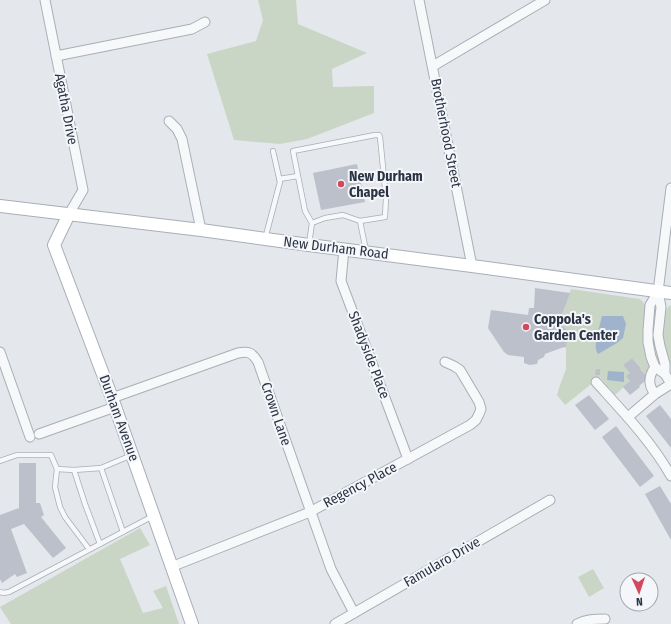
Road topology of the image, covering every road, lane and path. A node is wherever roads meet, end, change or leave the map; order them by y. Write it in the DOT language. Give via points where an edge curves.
graph roads {
  1 [pos="45,0"];
  2 [pos="419,0"];
  3 [pos="545,0"];
  4 [pos="205,22"];
  5 [pos="56,56"];
  6 [pos="433,66"];
  7 [pos="169,121"];
  8 [pos="273,151"];
  9 [pos="298,176"];
  10 [pos="279,179"];
  11 [pos="671,188"];
  12 [pos="0,206"];
  13 [pos="69,214"];
  14 [pos="360,221"];
  15 [pos="312,223"];
  16 [pos="201,230"];
  17 [pos="265,239"];
  18 [pos="309,245"];
  19 [pos="344,249"];
  20 [pos="366,252"];
  21 [pos="472,266"];
  22 [pos="658,292"];
  23 [pos="671,293"];
  24 [pos="0,352"];
  25 [pos="445,362"];
  26 [pos="655,367"];
  27 [pos="665,374"];
  28 [pos="596,382"];
  29 [pos="671,384"];
  30 [pos="655,394"];
  31 [pos="113,402"];
  32 [pos="628,417"];
  33 [pos="39,434"];
  34 [pos="30,437"];
  35 [pos="132,455"];
  36 [pos="408,459"];
  37 [pos="0,462"];
  38 [pos="101,468"];
  39 [pos="57,469"];
  40 [pos="74,470"];
  41 [pos="671,476"];
  42 [pos="550,500"];
  43 [pos="310,512"];
  44 [pos="154,516"];
  45 [pos="123,532"];
  46 [pos="100,544"];
  47 [pos="89,549"];
  48 [pos="172,567"];
  49 [pos="0,592"];
  50 [pos="354,613"];
  51 [pos="604,619"];
  52 [pos="192,624"];
  53 [pos="335,624"];
  54 [pos="577,624"];
  1 -- 5 [label="street, Agatha Drive"];
  2 -- 6 [label="street, Brotherhood Street"];
  3 -- 6 [label="street"];
  4 -- 5 [label="street" via="192,29"];
  5 -- 13 [label="street, Agatha Drive" via="83,190"];
  6 -- 21 [label="street, Brotherhood Street"];
  7 -- 16 [label="street" via="182,139"];
  8 -- 10 [label="lane"];
  9 -- 10 [label="lane"];
  9 -- 14 [label="lane" via="293,151 379,135 386,198 385,217"];
  9 -- 15 [label="lane" via="305,211"];
  10 -- 17 [label="lane"];
  11 -- 22 [label="street"];
  12 -- 13 [label="main road, New Durham Road"];
  13 -- 16 [label="main road, New Durham Road"];
  13 -- 31 [label="main road, Durham Avenue" via="54,245"];
  14 -- 15 [label="lane" via="342,215"];
  14 -- 20 [label="lane"];
  15 -- 18 [label="lane"];
  16 -- 17 [label="main road, New Durham Road"];
  17 -- 18 [label="main road, New Durham Road"];
  18 -- 19 [label="main road, New Durham Road"];
  19 -- 20 [label="main road, New Durham Road"];
  19 -- 36 [label="street, Shadyside Place" via="341,281"];
  20 -- 21 [label="main road, New Durham Road"];
  21 -- 22 [label="main road, New Durham Road"];
  22 -- 23 [label="main road, New Durham Road"];
  22 -- 26 [label="street" via="650,305 648,330"];
  22 -- 27 [label="street" via="661,307 658,335"];
  24 -- 34 [label="street"];
  25 -- 36 [label="street, Regency Place" via="460,370 481,409 476,420 470,425"];
  26 -- 27 [label="street"];
  26 -- 30 [label="street" via="649,379"];
  27 -- 29 [label="street"];
  28 -- 32 [label="street"];
  29 -- 30 [label="street"];
  30 -- 32 [label="street"];
  31 -- 33 [label="street, Crown Lane"];
  31 -- 35 [label="main road, Durham Avenue"];
  31 -- 43 [label="street, Crown Lane" via="238,353 250,353 258,362"];
  32 -- 41 [label="street"];
  35 -- 38 [label="lane"];
  35 -- 44 [label="main road, Durham Avenue"];
  36 -- 43 [label="street, Regency Place"];
  37 -- 39 [label="lane" via="17,456 51,455"];
  38 -- 40 [label="lane"];
  38 -- 45 [label="lane"];
  39 -- 40 [label="lane"];
  39 -- 47 [label="lane" via="55,487 60,507"];
  40 -- 46 [label="lane"];
  42 -- 50 [label="street, Famularo Drive"];
  43 -- 48 [label="street, Regency Place"];
  43 -- 50 [label="street, Crown Lane" via="331,569"];
  44 -- 45 [label="lane"];
  44 -- 48 [label="main road, Durham Avenue"];
  45 -- 46 [label="lane"];
  46 -- 47 [label="lane"];
  47 -- 49 [label="lane" via="9,592"];
  48 -- 52 [label="main road, Durham Avenue"];
  50 -- 53 [label="street, Famularo Drive"];
  51 -- 54 [label="street" via="582,621"];
}
